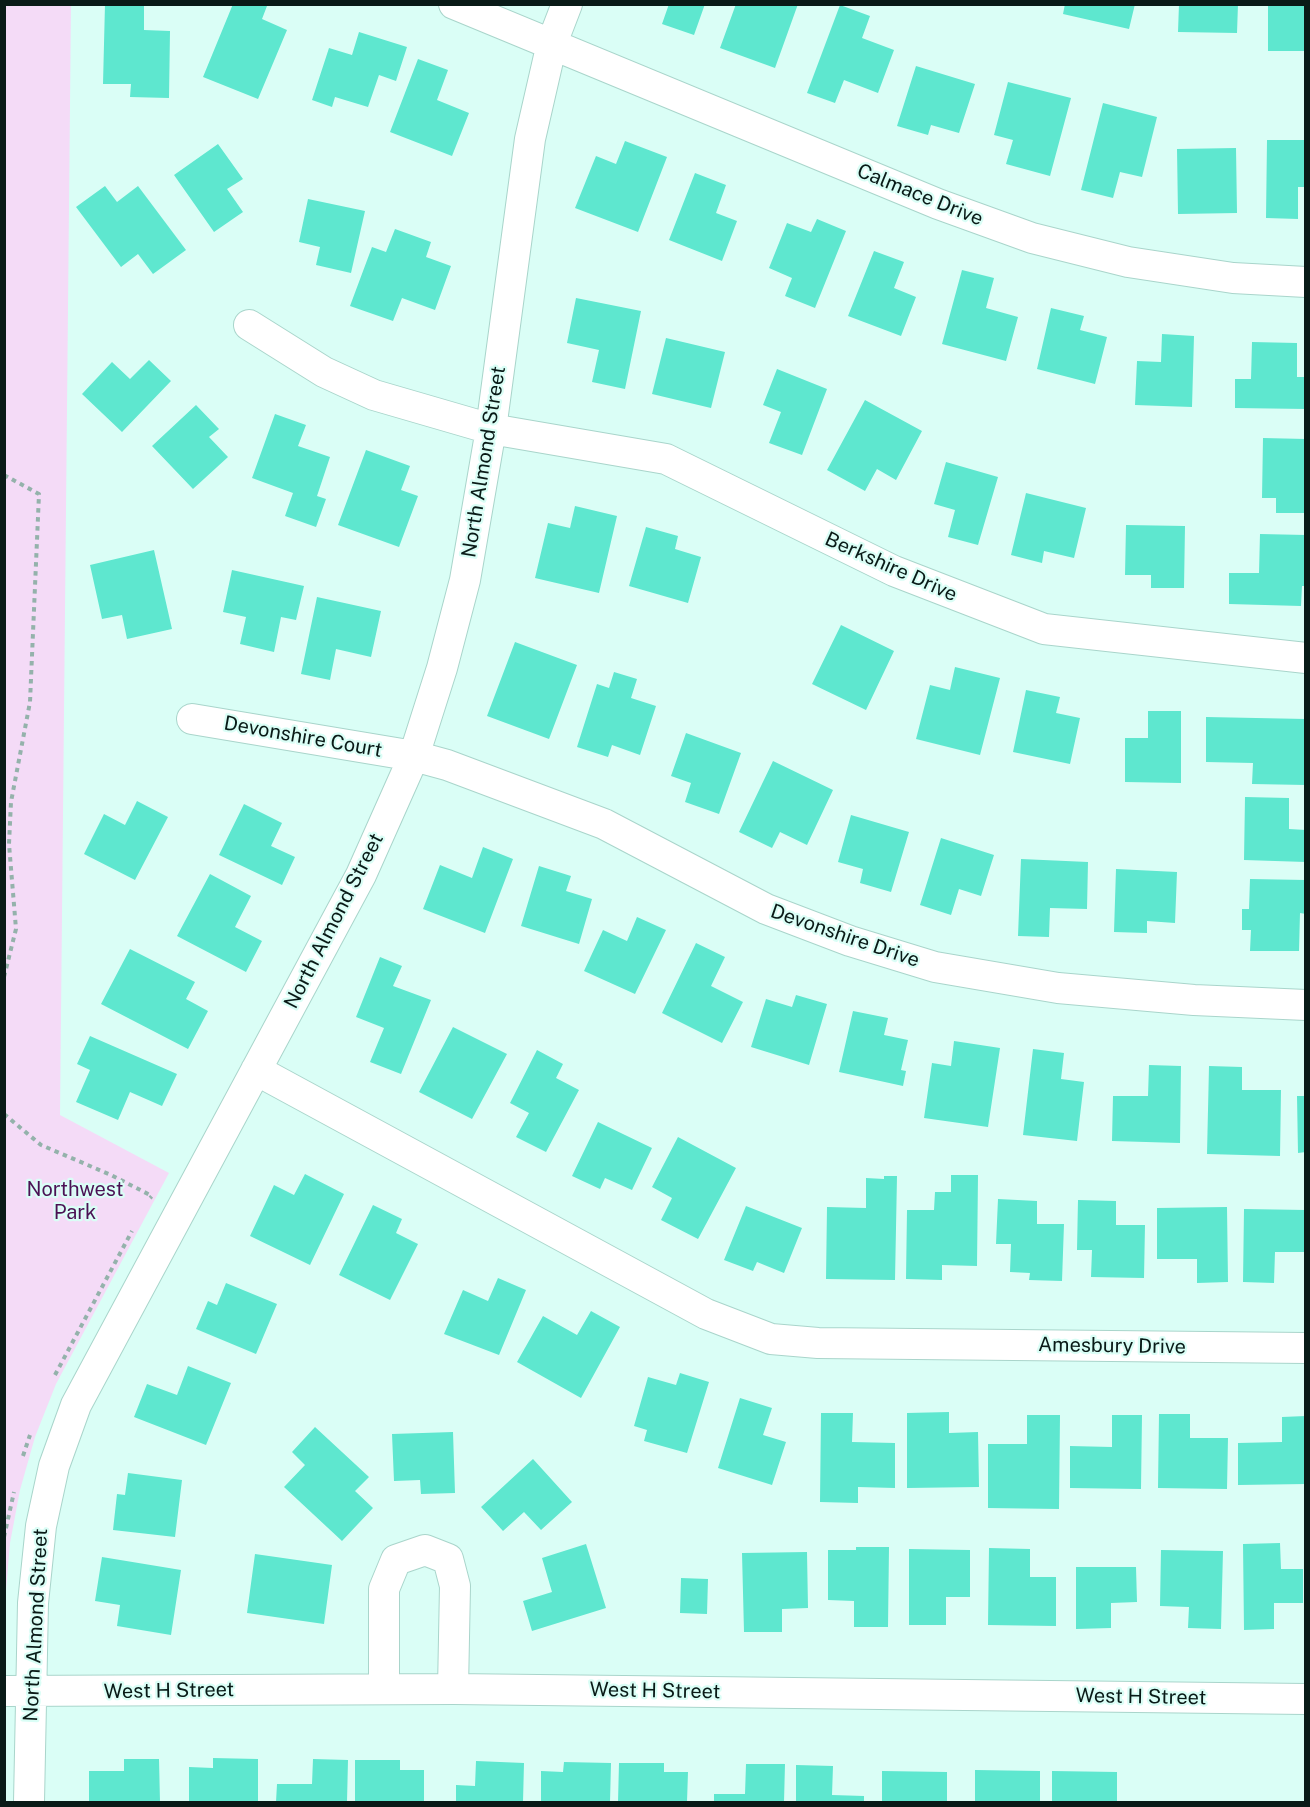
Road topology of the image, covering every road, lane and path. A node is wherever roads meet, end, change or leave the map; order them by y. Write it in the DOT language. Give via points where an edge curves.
graph roads {
  1 [pos="454,4"];
  2 [pos="567,4"];
  3 [pos="552,43"];
  4 [pos="1305,282"];
  5 [pos="249,325"];
  6 [pos="491,429"];
  7 [pos="4,475"];
  8 [pos="1305,658"];
  9 [pos="192,719"];
  10 [pos="414,756"];
  11 [pos="4,976"];
  12 [pos="1305,1005"];
  13 [pos="256,1070"];
  14 [pos="4,1114"];
  15 [pos="152,1196"];
  16 [pos="1305,1348"];
  17 [pos="384,1689"];
  18 [pos="453,1689"];
  19 [pos="17,1691"];
  20 [pos="1305,1699"];
  21 [pos="29,1803"];
  1 -- 3 [label="street, Calmace Drive"];
  2 -- 3 [label="street, North Almond Street"];
  3 -- 4 [label="street, Calmace Drive" via="938,204 1032,238 1128,262 1233,278"];
  3 -- 6 [label="street, North Almond Street" via="530,139"];
  5 -- 6 [label="street, Berkshire Drive" via="324,372 374,395"];
  6 -- 8 [label="street, Berkshire Drive" via="666,459 894,571 1044,629"];
  6 -- 10 [label="street, North Almond Street" via="465,580"];
  7 -- 11 [label="path" via="39,494 30,702 11,802 9,844 16,929"];
  9 -- 10 [label="street, Devonshire Court"];
  10 -- 12 [label="street, Devonshire Drive" via="604,824 766,909 850,941 935,966 1058,988"];
  10 -- 13 [label="street, North Almond Street" via="361,875"];
  13 -- 16 [label="street, Amesbury Drive" via="706,1314 771,1339 818,1343"];
  13 -- 19 [label="street, North Almond Street" via="76,1405 54,1466 41,1526 33,1603"];
  14 -- 15 [label="path" via="41,1145"];
  17 -- 18 [label="street, West H Street"];
  17 -- 18 [label="street" via="384,1589 396,1560 425,1551 448,1559 455,1586"];
  17 -- 19 [label="street, West H Street"];
  18 -- 20 [label="street, West H Street"];
  19 -- 21 [label="street, North Almond Street"];
}
